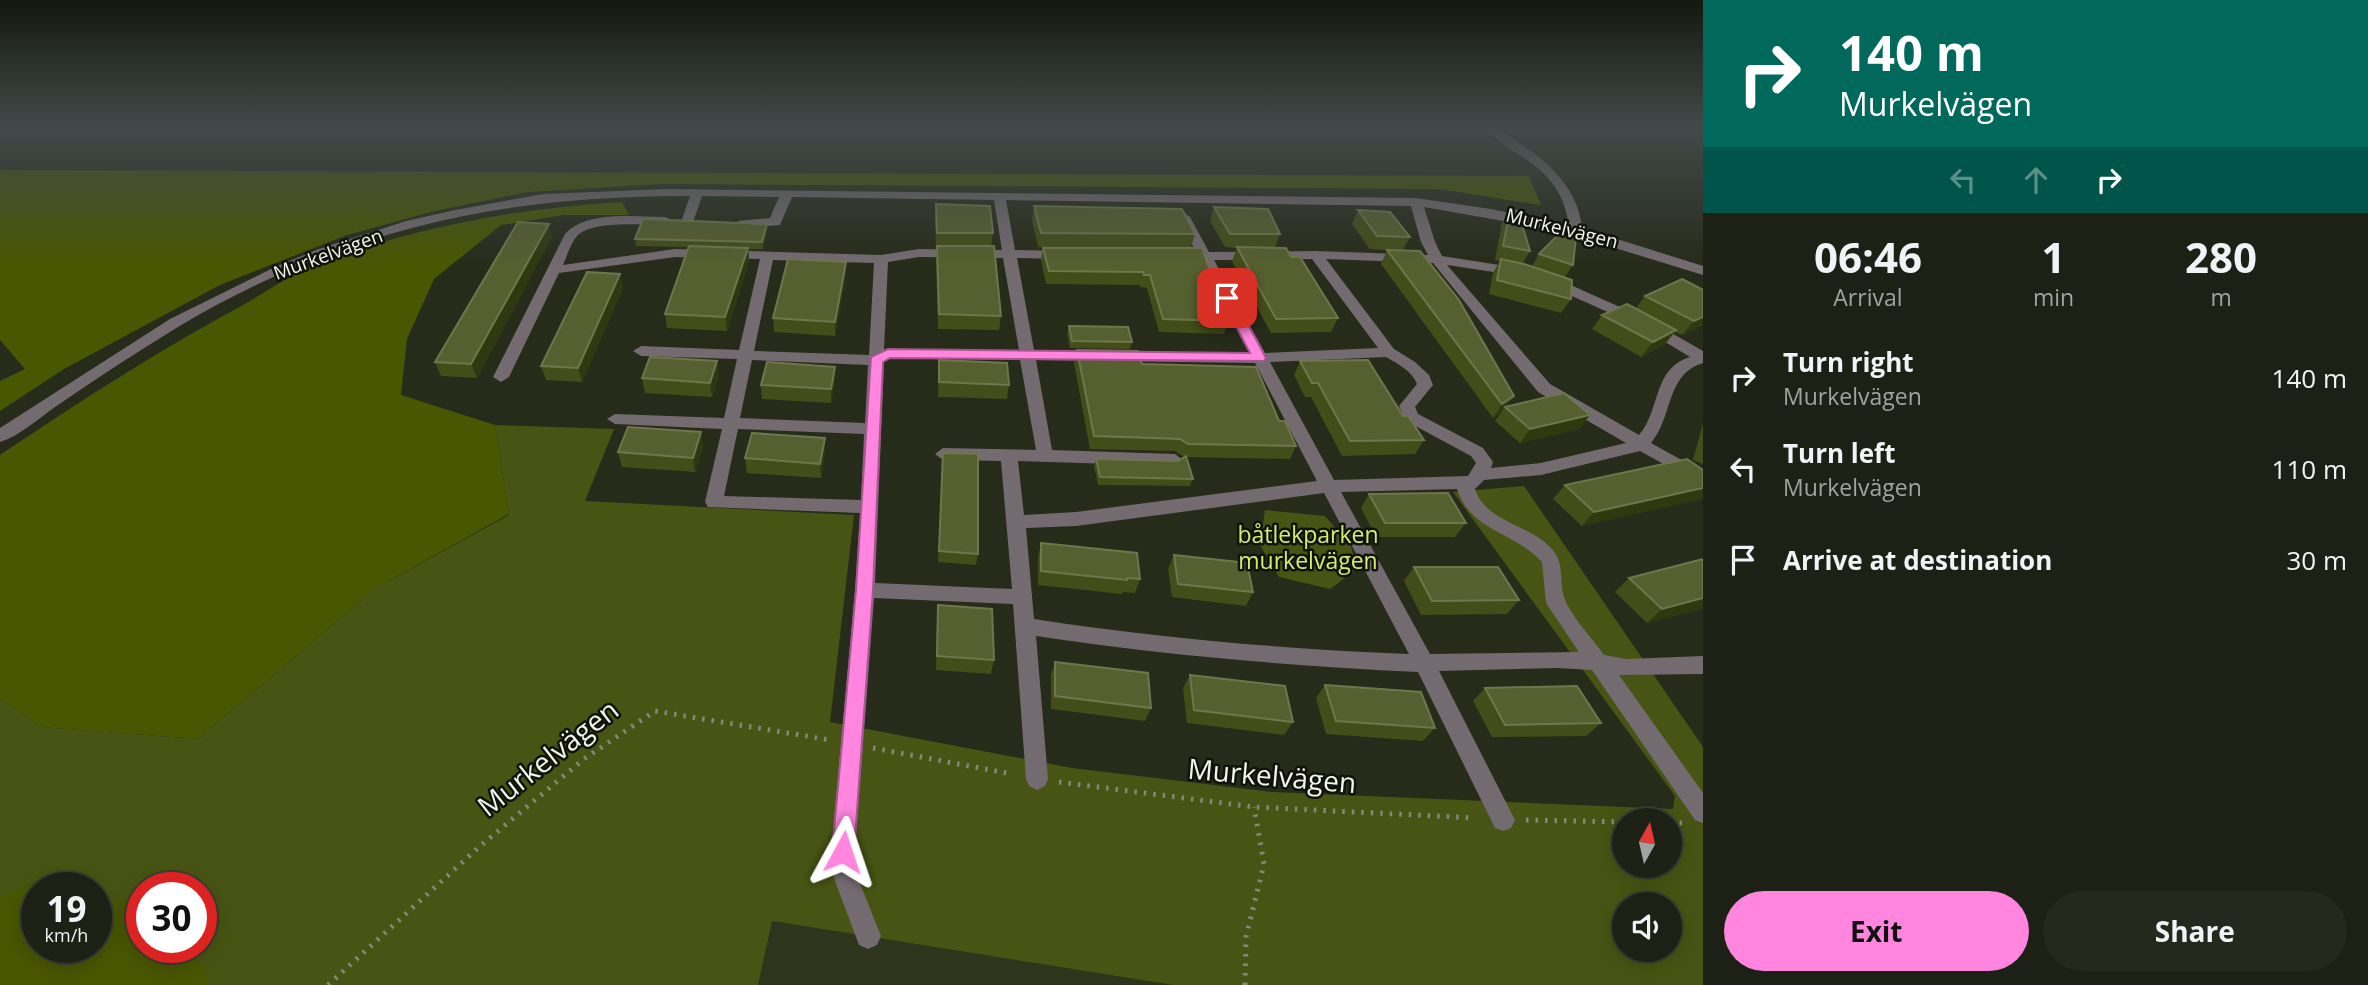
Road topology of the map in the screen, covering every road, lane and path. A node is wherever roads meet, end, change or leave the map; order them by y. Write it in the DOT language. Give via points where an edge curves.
graph roads {
  1 [pos="1550,173"];
  2 [pos="697,193"];
  3 [pos="787,194"];
  4 [pos="999,195"];
  5 [pos="1174,198"];
  6 [pos="1416,202"];
  7 [pos="726,223"];
  8 [pos="1576,228"];
  9 [pos="1010,254"];
  10 [pos="1079,255"];
  11 [pos="1316,255"];
  12 [pos="767,256"];
  13 [pos="1164,256"];
  14 [pos="1205,256"];
  15 [pos="881,259"];
  16 [pos="1436,259"];
  17 [pos="553,270"];
  18 [pos="1703,271"];
  19 [pos="641,351"];
  20 [pos="1390,352"];
  21 [pos="1028,355"];
  22 [pos="745,356"];
  23 [pos="1259,358"];
  24 [pos="876,360"];
  25 [pos="501,377"];
  26 [pos="615,419"];
  27 [pos="731,424"];
  28 [pos="873,429"];
  29 [pos="0,436"];
  30 [pos="1640,445"];
  31 [pos="943,454"];
  32 [pos="1009,456"];
  33 [pos="1045,456"];
  34 [pos="1175,460"];
  35 [pos="1476,478"];
  36 [pos="1703,480"];
  37 [pos="1330,486"];
  38 [pos="869,508"];
  39 [pos="1017,522"];
  40 [pos="865,590"];
  41 [pos="1021,597"];
  42 [pos="1023,626"];
  43 [pos="1597,662"];
  44 [pos="1424,663"];
  45 [pos="1703,665"];
  46 [pos="853,744"];
  47 [pos="1037,779"];
  48 [pos="1254,807"];
  49 [pos="1703,812"];
  50 [pos="1503,820"];
  51 [pos="1612,822"];
  52 [pos="868,936"];
  53 [pos="328,985"];
  54 [pos="1245,985"];
  1 -- 8 [label="street" via="1572,203"];
  2 -- 3 [label="street, Murkelvägen"];
  2 -- 17 [label="street" via="694,222 606,222 576,229"];
  2 -- 29 [label="street, Murkelvägen" via="606,193 533,200 449,215 354,243 295,264 202,307"];
  3 -- 4 [label="street, Murkelvägen"];
  3 -- 7 [label="street" via="775,222"];
  4 -- 5 [label="street, Murkelvägen"];
  4 -- 9 [label="street"];
  5 -- 6 [label="street, Murkelvägen"];
  5 -- 14 [label="street"];
  6 -- 8 [label="street, Murkelvägen"];
  6 -- 16 [label="street"];
  8 -- 18 [label="street, Murkelvägen"];
  9 -- 10 [label="street"];
  9 -- 15 [label="street" via="919,253"];
  9 -- 21 [label="street"];
  11 -- 14 [label="street"];
  11 -- 16 [label="street"];
  11 -- 20 [label="street"];
  12 -- 15 [label="street"];
  12 -- 17 [label="street" via="675,253"];
  12 -- 22 [label="street"];
  13 -- 14 [label="street"];
  14 -- 23 [label="street"];
  15 -- 24 [label="street"];
  16 -- 30 [label="street" via="1544,388"];
  16 -- 30 [label="street" via="1547,280 1644,323 1703,358 1671,375 1654,429"];
  17 -- 25 [label="street"];
  19 -- 22 [label="street"];
  20 -- 23 [label="street"];
  20 -- 35 [label="street" via="1424,379 1425,386 1407,406 1412,417 1477,452 1485,462"];
  21 -- 23 [label="street"];
  21 -- 24 [label="street" via="888,353"];
  21 -- 33 [label="street"];
  22 -- 24 [label="street"];
  22 -- 27 [label="street"];
  23 -- 37 [label="street"];
  24 -- 28 [label="street"];
  26 -- 27 [label="street"];
  27 -- 28 [label="street"];
  27 -- 38 [label="street" via="714,502"];
  28 -- 38 [label="street"];
  30 -- 35 [label="street" via="1532,472"];
  30 -- 36 [label="street"];
  31 -- 32 [label="street"];
  32 -- 33 [label="street"];
  32 -- 39 [label="street"];
  33 -- 34 [label="street"];
  35 -- 37 [label="street"];
  35 -- 43 [label="street" via="1466,488 1468,500 1478,513 1527,538 1551,560 1556,603"];
  37 -- 39 [label="street" via="1076,519"];
  37 -- 44 [label="street"];
  38 -- 40 [label="street"];
  39 -- 41 [label="street"];
  40 -- 41 [label="street"];
  40 -- 46 [label="street"];
  41 -- 42 [label="street"];
  42 -- 44 [label="street" via="1231,652"];
  42 -- 47 [label="street"];
  43 -- 44 [label="street"];
  43 -- 45 [label="street" via="1626,668"];
  43 -- 49 [label="street"];
  44 -- 50 [label="street"];
  46 -- 47 [label="path, Murkelvägen"];
  46 -- 52 [label="street" via="843,852 847,881"];
  46 -- 53 [label="path, Murkelvägen" via="655,711 584,759 479,847"];
  47 -- 48 [label="path, Murkelvägen"];
  48 -- 50 [label="path, Murkelvägen"];
  48 -- 54 [label="path" via="1264,864 1246,937"];
  50 -- 51 [label="path, Murkelvägen"];
}
